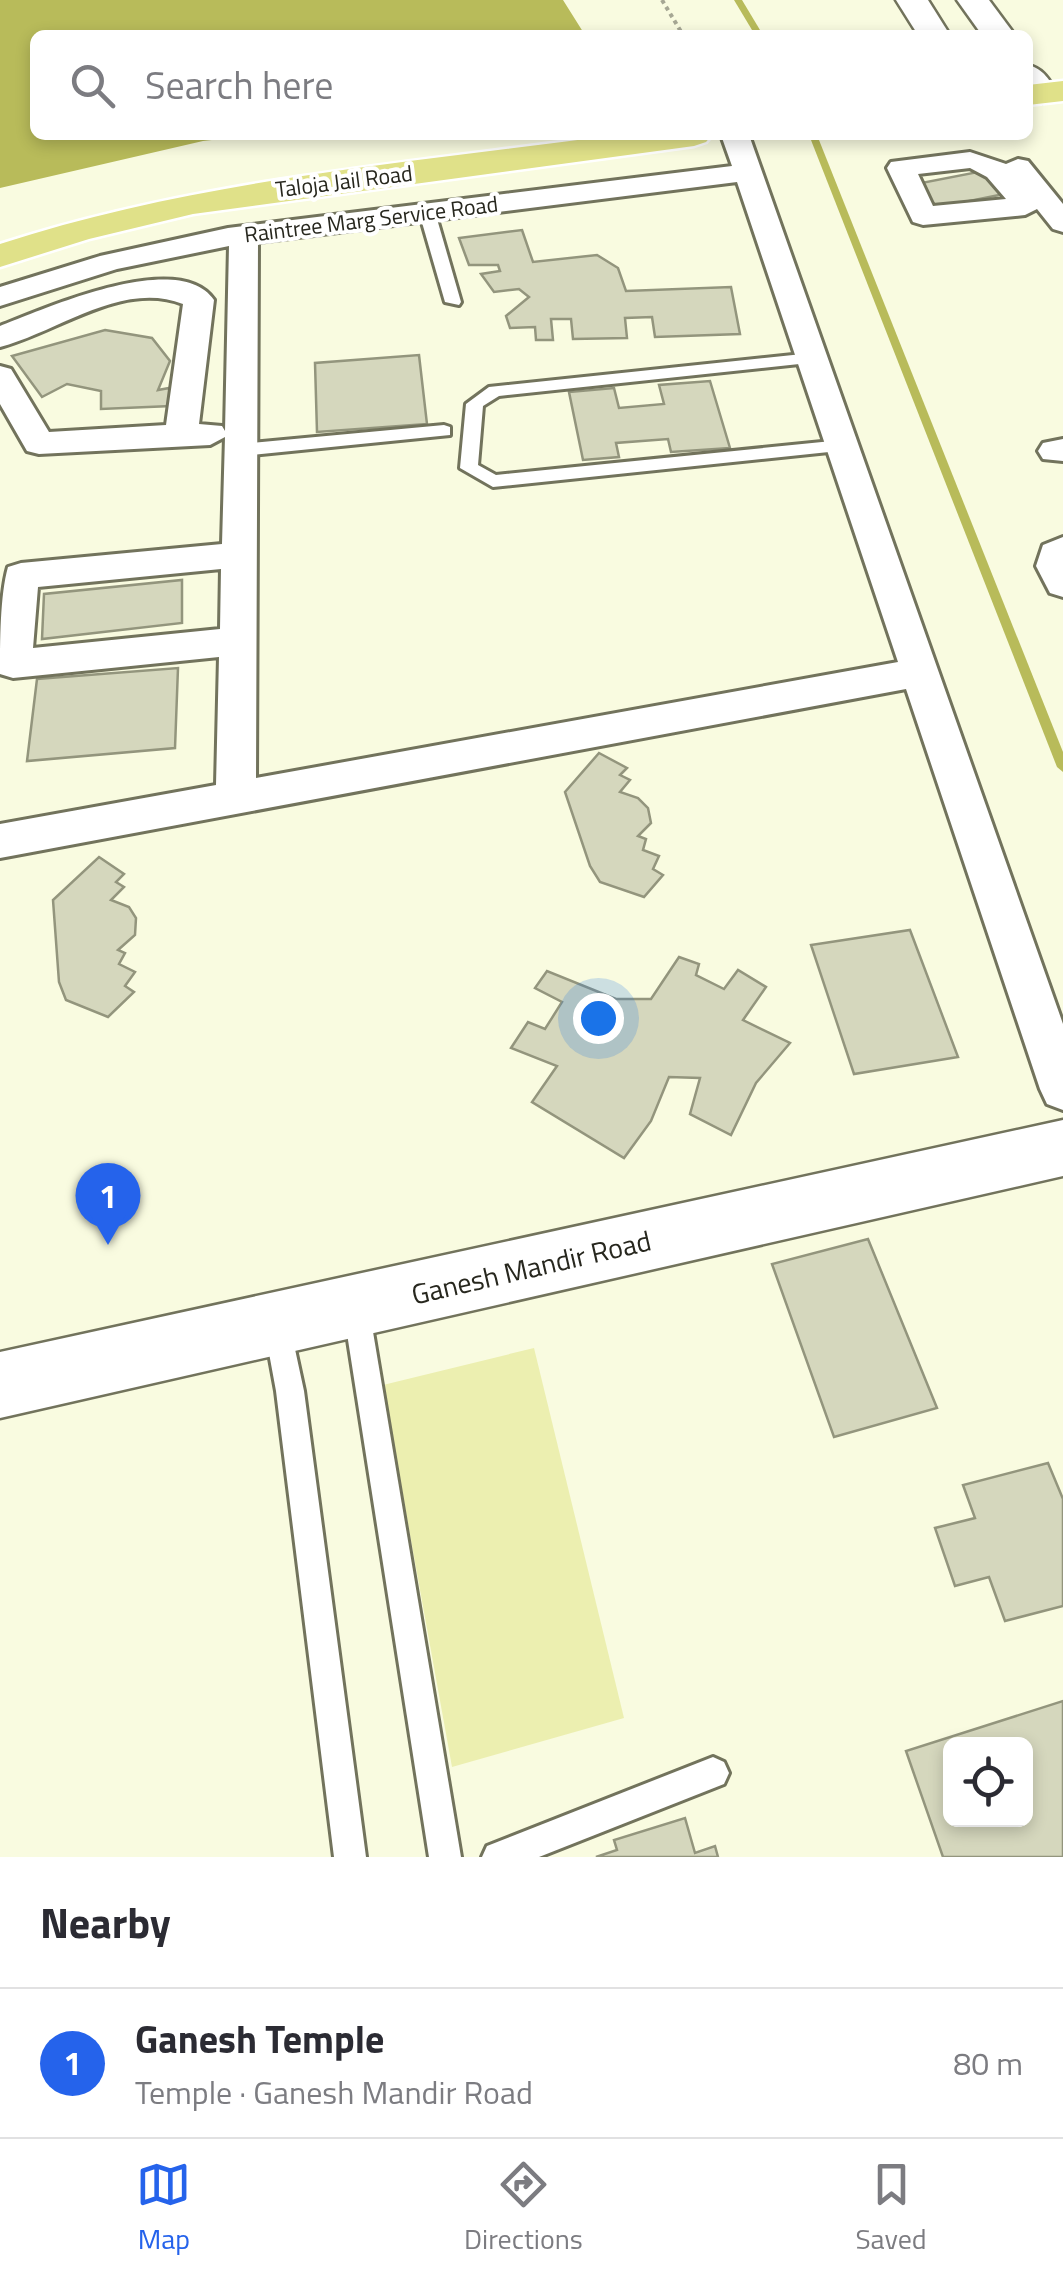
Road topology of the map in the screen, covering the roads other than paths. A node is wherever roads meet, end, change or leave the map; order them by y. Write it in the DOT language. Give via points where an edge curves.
graph roads {
  1 [pos="912,0"];
  2 [pos="973,0"];
  3 [pos="931,30"];
  4 [pos="994,30"];
  5 [pos="1063,66"];
  6 [pos="1038,85"];
  7 [pos="455,140"];
  8 [pos="657,140"];
  9 [pos="737,140"];
  10 [pos="988,140"];
  11 [pos="748,172"];
  12 [pos="427,212"];
  13 [pos="1063,223"];
  14 [pos="0,224"];
  15 [pos="244,235"];
  16 [pos="0,256"];
  17 [pos="0,297"];
  18 [pos="453,302"];
  19 [pos="0,337"];
  20 [pos="812,358"];
  21 [pos="0,376"];
  22 [pos="444,431"];
  23 [pos="181,436"];
  24 [pos="240,441"];
  25 [pos="842,446"];
  26 [pos="1063,549"];
  27 [pos="227,556"];
  28 [pos="1063,584"];
  29 [pos="226,642"];
  30 [pos="920,672"];
  31 [pos="236,798"];
  32 [pos="0,841"];
  33 [pos="1063,1090"];
  34 [pos="1063,1148"];
  35 [pos="356,1306"];
  36 [pos="277,1324"];
  37 [pos="0,1385"];
  38 [pos="713,1774"];
  39 [pos="350,1857"];
  40 [pos="445,1857"];
  41 [pos="498,1857"];
  1 -- 3 [label="street"];
  2 -- 4 [label="street"];
  5 -- 6 [label="main road"];
  7 -- 14 [label="main road, Taloja Jail Road" via="182,176"];
  8 -- 16 [label="main road, Taloja Jail Road" via="192,203"];
  9 -- 11 [label="street"];
  10 -- 13 [label="street" via="1005,150 1031,197"];
  11 -- 12 [label="street, Raintree Marg Service Road"];
  11 -- 20 [label="street"];
  12 -- 15 [label="street, Raintree Marg Service Road"];
  12 -- 18 [label="lane"];
  15 -- 17 [label="street, Raintree Marg Service Road" via="110,262"];
  15 -- 24 [label="street"];
  19 -- 23 [label="street" via="125,292 180,289 199,300"];
  20 -- 25 [label="street"];
  20 -- 25 [label="lane" via="495,391 475,404 469,468 493,481"];
  21 -- 23 [label="street" via="38,443"];
  22 -- 24 [label="lane"];
  23 -- 24 [label="street"];
  24 -- 27 [label="street"];
  25 -- 30 [label="street"];
  26 -- 28 [label="street" via="1054,566"];
  27 -- 29 [label="street"];
  27 -- 29 [label="street" via="21,576 13,664"];
  29 -- 31 [label="street"];
  30 -- 31 [label="street"];
  30 -- 33 [label="street"];
  31 -- 32 [label="street"];
  34 -- 35 [label="street, Ganesh Mandir Road"];
  35 -- 36 [label="street, Ganesh Mandir Road"];
  35 -- 40 [label="lane"];
  36 -- 37 [label="street, Ganesh Mandir Road"];
  36 -- 39 [label="lane"];
  38 -- 41 [label="lane"];
}
